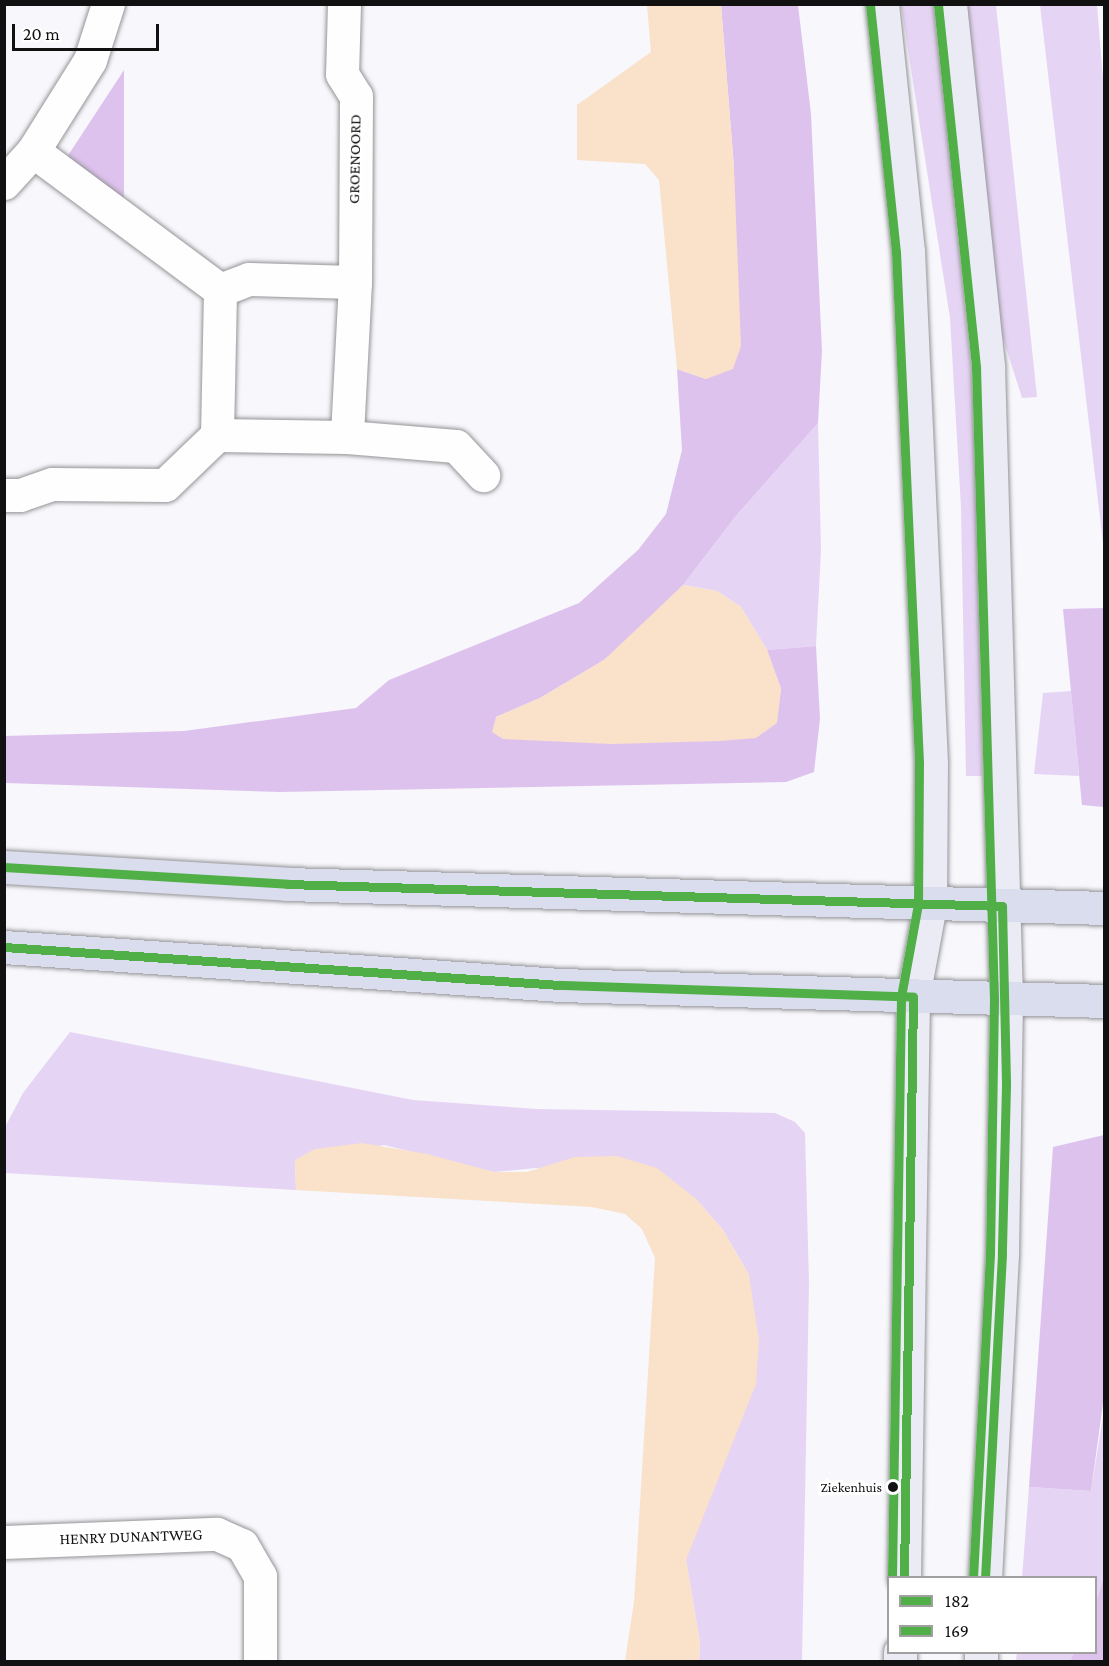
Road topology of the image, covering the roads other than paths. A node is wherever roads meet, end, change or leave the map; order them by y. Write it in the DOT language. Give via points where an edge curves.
graph roads {
  1 [pos="108,4"];
  2 [pos="344,4"];
  3 [pos="882,4"];
  4 [pos="950,4"];
  5 [pos="33,151"];
  6 [pos="4,183"];
  7 [pos="355,282"];
  8 [pos="220,290"];
  9 [pos="218,435"];
  10 [pos="347,437"];
  11 [pos="483,475"];
  12 [pos="4,495"];
  13 [pos="4,867"];
  14 [pos="930,905"];
  15 [pos="1002,906"];
  16 [pos="1104,908"];
  17 [pos="4,947"];
  18 [pos="913,997"];
  19 [pos="1006,999"];
  20 [pos="1104,1001"];
  21 [pos="4,1542"];
  22 [pos="904,1576"];
  23 [pos="985,1576"];
  24 [pos="260,1662"];
  1 -- 5 [label="street" via="90,60"];
  2 -- 7 [label="street, GROENOORD" via="342,74 356,96"];
  3 -- 14 [label="street" via="908,251 931,763"];
  4 -- 15 [label="street" via="988,366"];
  5 -- 6 [label="street"];
  5 -- 8 [label="street"];
  7 -- 8 [label="street" via="249,279"];
  7 -- 10 [label="street, GROENOORD"];
  8 -- 9 [label="street"];
  9 -- 10 [label="street"];
  9 -- 12 [label="street" via="165,485 52,484 20,495"];
  10 -- 11 [label="street" via="456,446"];
  13 -- 14 [label="main road" via="287,884"];
  14 -- 15 [label="main road"];
  14 -- 18 [label="street"];
  15 -- 16 [label="main road"];
  15 -- 19 [label="street"];
  17 -- 18 [label="main road" via="549,984"];
  18 -- 19 [label="main road"];
  18 -- 22 [label="street"];
  19 -- 20 [label="main road"];
  19 -- 23 [label="street" via="1002,1254"];
  21 -- 24 [label="street, HENRY DUNANTWEG" via="217,1534 242,1545 260,1576"];
}
